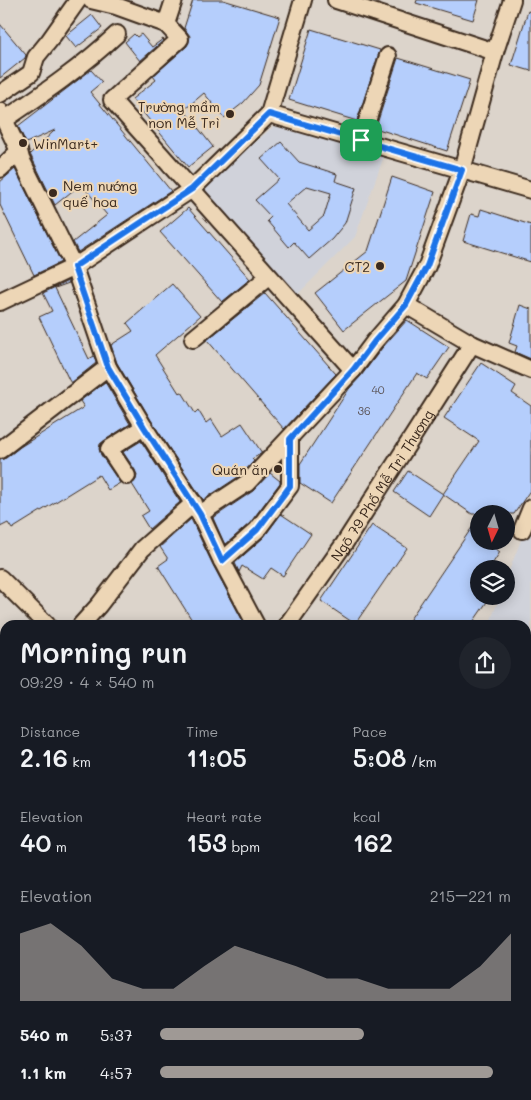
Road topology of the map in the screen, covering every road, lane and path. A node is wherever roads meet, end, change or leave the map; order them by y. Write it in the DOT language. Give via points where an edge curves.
graph roads {
  1 [pos="78,0"];
  2 [pos="91,0"];
  3 [pos="174,0"];
  4 [pos="303,0"];
  5 [pos="336,0"];
  6 [pos="512,0"];
  7 [pos="166,24"];
  8 [pos="117,34"];
  9 [pos="495,52"];
  10 [pos="388,56"];
  11 [pos="0,94"];
  12 [pos="269,114"];
  13 [pos="2,115"];
  14 [pos="361,140"];
  15 [pos="19,151"];
  16 [pos="0,169"];
  17 [pos="462,170"];
  18 [pos="192,189"];
  19 [pos="531,190"];
  20 [pos="74,267"];
  21 [pos="268,277"];
  22 [pos="0,302"];
  23 [pos="406,305"];
  24 [pos="193,339"];
  25 [pos="472,344"];
  26 [pos="108,367"];
  27 [pos="353,370"];
  28 [pos="531,370"];
  29 [pos="144,427"];
  30 [pos="290,439"];
  31 [pos="0,450"];
  32 [pos="127,476"];
  33 [pos="197,508"];
  34 [pos="531,508"];
  35 [pos="522,530"];
  36 [pos="222,561"];
  37 [pos="0,578"];
  38 [pos="42,620"];
  39 [pos="85,620"];
  40 [pos="253,620"];
  41 [pos="291,620"];
  1 -- 11 [label="street" via="36,57 31,73"];
  2 -- 7 [label="street"];
  3 -- 7 [label="street"];
  4 -- 12 [label="street"];
  5 -- 9 [label="street"];
  6 -- 9 [label="street"];
  7 -- 18 [label="street" via="180,39 112,100"];
  8 -- 13 [label="street" via="56,84"];
  9 -- 17 [label="street"];
  10 -- 14 [label="street"];
  12 -- 14 [label="street"];
  12 -- 18 [label="street"];
  13 -- 15 [label="street"];
  14 -- 17 [label="street"];
  15 -- 16 [label="street"];
  15 -- 20 [label="street"];
  17 -- 19 [label="street"];
  17 -- 23 [label="street" via="427,266"];
  18 -- 20 [label="street"];
  18 -- 21 [label="street"];
  20 -- 22 [label="street"];
  20 -- 26 [label="street"];
  21 -- 24 [label="street"];
  21 -- 27 [label="street"];
  23 -- 25 [label="street"];
  23 -- 27 [label="street"];
  25 -- 28 [label="street"];
  25 -- 41 [label="street, Ngõ 79 Phố Mễ Trì Thượng" via="344,544"];
  26 -- 29 [label="street"];
  26 -- 31 [label="street"];
  27 -- 30 [label="street"];
  29 -- 32 [label="street" via="109,449"];
  29 -- 33 [label="street"];
  30 -- 33 [label="street" via="247,482"];
  30 -- 36 [label="street" via="290,486 257,530"];
  33 -- 36 [label="street"];
  33 -- 39 [label="street" via="165,528 142,549"];
  34 -- 35 [label="street"];
  36 -- 40 [label="street"];
  37 -- 38 [label="street"];
}
